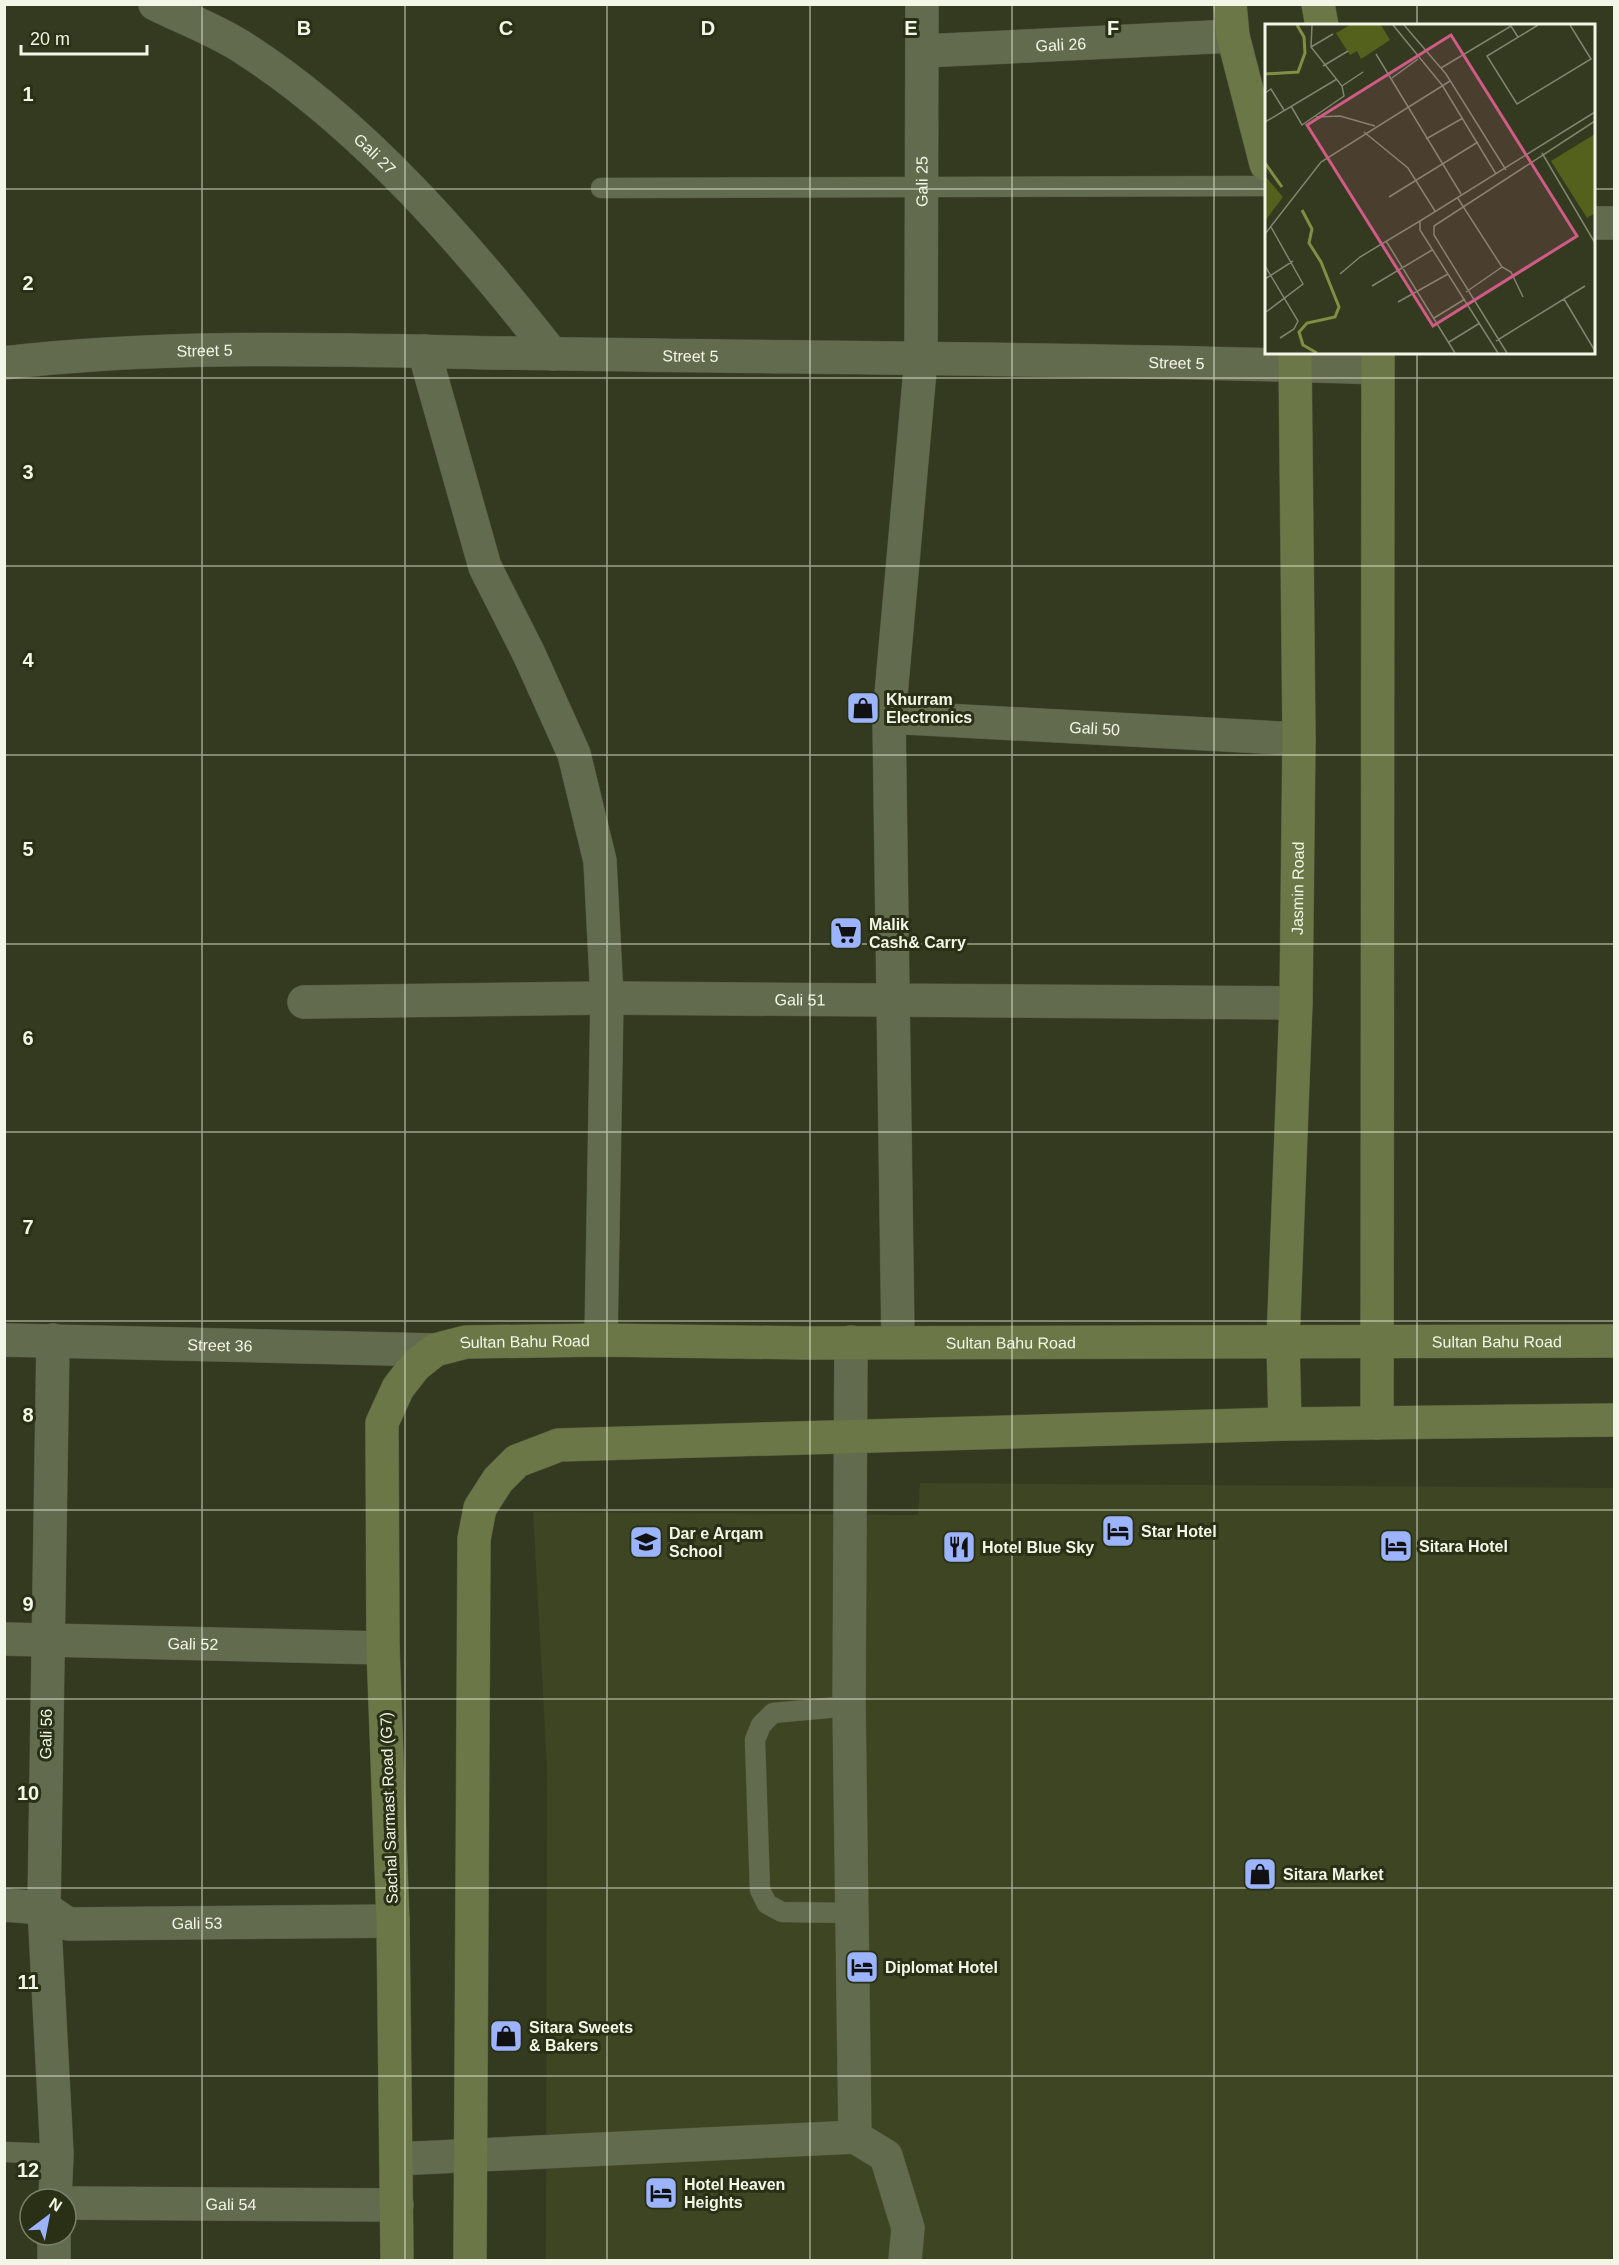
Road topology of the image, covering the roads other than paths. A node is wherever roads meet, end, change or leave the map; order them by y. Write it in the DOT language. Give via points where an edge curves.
graph roads {
  1 [pos="155,4"];
  2 [pos="922,4"];
  3 [pos="1230,4"];
  4 [pos="1318,4"];
  5 [pos="1322,24"];
  6 [pos="1233,36"];
  7 [pos="923,51"];
  8 [pos="1265,160"];
  9 [pos="1265,186"];
  10 [pos="921,187"];
  11 [pos="601,188"];
  12 [pos="1595,223"];
  13 [pos="1614,223"];
  14 [pos="424,351"];
  15 [pos="552,354"];
  16 [pos="921,359"];
  17 [pos="1296,359"];
  18 [pos="1378,360"];
  19 [pos="4,363"];
  20 [pos="889,717"];
  21 [pos="1299,739"];
  22 [pos="607,998"];
  23 [pos="895,999"];
  24 [pos="304,1002"];
  25 [pos="1296,1003"];
  26 [pos="4,1340"];
  27 [pos="52,1340"];
  28 [pos="600,1340"];
  29 [pos="1614,1341"];
  30 [pos="851,1342"];
  31 [pos="898,1342"];
  32 [pos="1283,1342"];
  33 [pos="1378,1342"];
  34 [pos="425,1358"];
  35 [pos="1614,1420"];
  36 [pos="1377,1423"];
  37 [pos="1285,1424"];
  38 [pos="849,1437"];
  39 [pos="4,1639"];
  40 [pos="47,1640"];
  41 [pos="382,1648"];
  42 [pos="849,1706"];
  43 [pos="4,1905"];
  44 [pos="44,1908"];
  45 [pos="853,1913"];
  46 [pos="393,1921"];
  47 [pos="855,2137"];
  48 [pos="4,2152"];
  49 [pos="57,2154"];
  50 [pos="471,2156"];
  51 [pos="396,2159"];
  52 [pos="56,2187"];
  53 [pos="78,2203"];
  54 [pos="397,2205"];
  55 [pos="397,2260"];
  56 [pos="470,2260"];
  57 [pos="905,2260"];
  1 -- 15 [label="street, Gali 27" via="244,48 314,99 382,159 502,290"];
  2 -- 7 [label="street, Gali 25"];
  3 -- 6 [label="street"];
  4 -- 5 [label="street"];
  6 -- 7 [label="street, Gali 26"];
  6 -- 8 [label="street"];
  7 -- 10 [label="street, Gali 25"];
  9 -- 10 [label="lane"];
  10 -- 11 [label="lane"];
  10 -- 16 [label="street, Gali 25"];
  12 -- 13 [label="street"];
  14 -- 15 [label="street, Street 5"];
  14 -- 19 [label="street, Street 5" via="182,350"];
  14 -- 22 [label="street" via="485,567 574,754 600,861"];
  15 -- 16 [label="street, Street 5"];
  16 -- 17 [label="street, Street 5"];
  16 -- 20 [label="street, Gali 25"];
  17 -- 18 [label="street, Street 5"];
  17 -- 21 [label="street, Jasmin Road"];
  18 -- 33 [label="street"];
  20 -- 21 [label="street, Gali 50"];
  20 -- 23 [label="street, Gali 25"];
  21 -- 25 [label="street, Jasmin Road"];
  22 -- 23 [label="street, Gali 51"];
  22 -- 24 [label="street, Gali 51"];
  22 -- 28 [label="street"];
  23 -- 25 [label="street, Gali 51"];
  23 -- 31 [label="street, Gali 25"];
  25 -- 32 [label="street, Jasmin Road"];
  26 -- 27 [label="street, Street 36"];
  27 -- 34 [label="street, Street 36"];
  27 -- 40 [label="street, Gali 56"];
  28 -- 30 [label="street, Sultan Bahu Road"];
  28 -- 34 [label="street, Sultan Bahu Road" via="466,1342"];
  29 -- 33 [label="street, Sultan Bahu Road"];
  30 -- 31 [label="street, Sultan Bahu Road"];
  30 -- 38 [label="street"];
  31 -- 32 [label="street, Sultan Bahu Road"];
  32 -- 33 [label="street, Sultan Bahu Road"];
  32 -- 37 [label="street, Jasmin Road"];
  33 -- 36 [label="street"];
  34 -- 41 [label="street, Sachal Sarmast Road (G7)" via="398,1388 382,1423"];
  35 -- 36 [label="street"];
  36 -- 37 [label="street"];
  37 -- 38 [label="street"];
  38 -- 42 [label="street"];
  38 -- 50 [label="street" via="559,1445 517,1461 498,1480 480,1508 474,1539"];
  39 -- 40 [label="street, Gali 52"];
  40 -- 41 [label="street, Gali 52"];
  40 -- 44 [label="street, Gali 56"];
  41 -- 46 [label="street, Sachal Sarmast Road (G7)"];
  42 -- 45 [label="street"];
  42 -- 45 [label="lane" via="773,1713 761,1725 755,1740 760,1890 767,1904 782,1912"];
  43 -- 44 [label="street, Gali 53"];
  44 -- 46 [label="street, Gali 53" via="68,1924"];
  44 -- 49 [label="street, Gali 56"];
  45 -- 47 [label="street"];
  46 -- 51 [label="street, Sachal Sarmast Road (G7)"];
  47 -- 50 [label="street"];
  47 -- 57 [label="street" via="886,2156 908,2228"];
  48 -- 49 [label="lane"];
  49 -- 52 [label="street, Gali 56"];
  50 -- 51 [label="street"];
  50 -- 56 [label="street"];
  51 -- 54 [label="street, Sachal Sarmast Road (G7)"];
  53 -- 54 [label="street, Gali 54"];
  54 -- 55 [label="street, Sachal Sarmast Road (G7)"];
}
